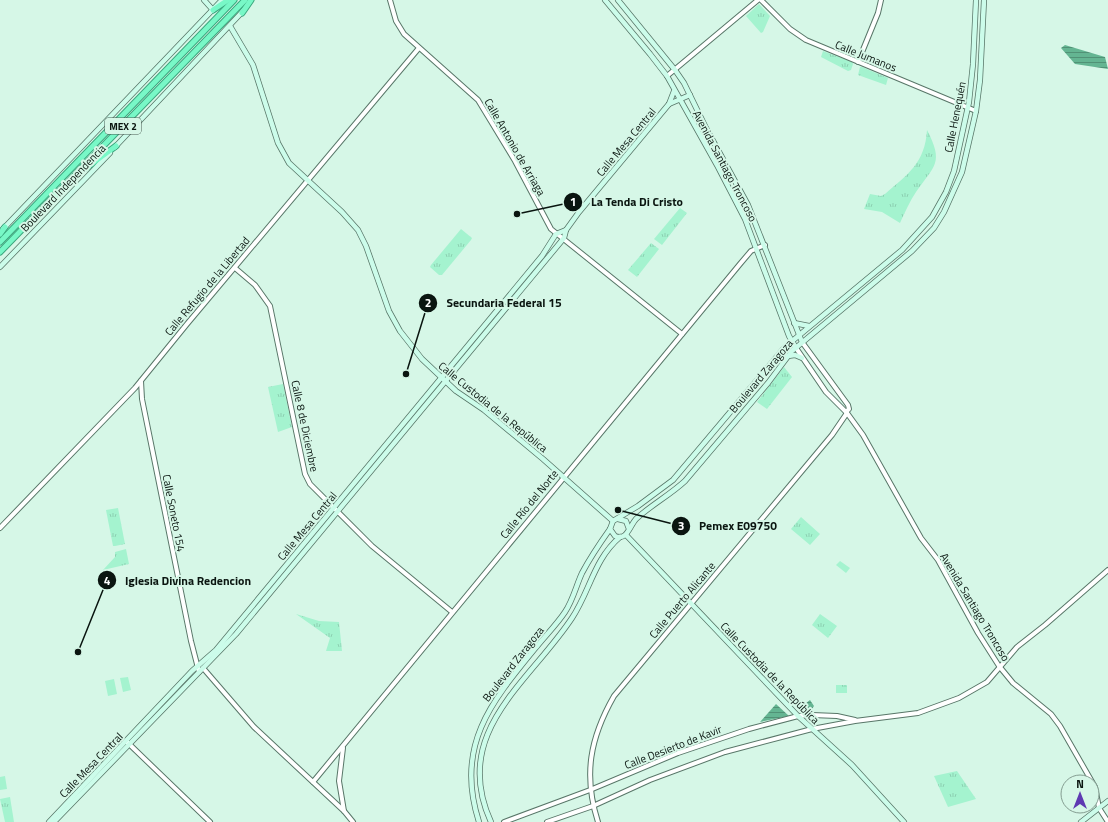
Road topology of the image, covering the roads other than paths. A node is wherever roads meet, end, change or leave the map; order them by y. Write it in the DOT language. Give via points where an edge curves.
graph roads {
  1 [pos="204,0"];
  2 [pos="222,0"];
  3 [pos="228,0"];
  4 [pos="234,0"];
  5 [pos="245,0"];
  6 [pos="251,0"];
  7 [pos="254,0"];
  8 [pos="390,0"];
  9 [pos="605,0"];
  10 [pos="618,0"];
  11 [pos="758,0"];
  12 [pos="761,0"];
  13 [pos="881,0"];
  14 [pos="976,0"];
  15 [pos="984,0"];
  16 [pos="213,10"];
  17 [pos="242,13"];
  18 [pos="230,26"];
  19 [pos="419,48"];
  20 [pos="858,62"];
  21 [pos="675,70"];
  22 [pos="667,76"];
  23 [pos="674,91"];
  24 [pos="690,95"];
  25 [pos="679,100"];
  26 [pos="669,104"];
  27 [pos="968,108"];
  28 [pos="976,111"];
  29 [pos="116,146"];
  30 [pos="73,179"];
  31 [pos="308,180"];
  32 [pos="5,227"];
  33 [pos="923,228"];
  34 [pos="934,228"];
  35 [pos="566,230"];
  36 [pos="0,233"];
  37 [pos="556,234"];
  38 [pos="564,238"];
  39 [pos="0,242"];
  40 [pos="765,245"];
  41 [pos="755,248"];
  42 [pos="0,252"];
  43 [pos="0,267"];
  44 [pos="235,268"];
  45 [pos="794,322"];
  46 [pos="809,326"];
  47 [pos="682,334"];
  48 [pos="799,335"];
  49 [pos="792,340"];
  50 [pos="802,342"];
  51 [pos="796,348"];
  52 [pos="788,356"];
  53 [pos="802,358"];
  54 [pos="761,377"];
  55 [pos="443,380"];
  56 [pos="141,381"];
  57 [pos="768,382"];
  58 [pos="847,412"];
  59 [pos="564,477"];
  60 [pos="334,511"];
  61 [pos="615,520"];
  62 [pos="0,528"];
  63 [pos="610,529"];
  64 [pos="629,529"];
  65 [pos="626,535"];
  66 [pos="620,537"];
  67 [pos="1108,570"];
  68 [pos="691,603"];
  69 [pos="452,612"];
  70 [pos="999,666"];
  71 [pos="200,669"];
  72 [pos="798,716"];
  73 [pos="855,721"];
  74 [pos="812,729"];
  75 [pos="128,742"];
  76 [pos="343,746"];
  77 [pos="1088,774"];
  78 [pos="313,782"];
  79 [pos="590,790"];
  80 [pos="1108,801"];
  81 [pos="593,806"];
  82 [pos="1100,808"];
  83 [pos="344,811"];
  84 [pos="1092,814"];
  85 [pos="49,822"];
  86 [pos="54,822"];
  87 [pos="210,822"];
  88 [pos="353,822"];
  89 [pos="479,822"];
  90 [pos="491,822"];
  91 [pos="504,822"];
  92 [pos="547,822"];
  93 [pos="598,822"];
  94 [pos="904,822"];
  95 [pos="1081,822"];
  96 [pos="1108,822"];
  1 -- 16 [label="main road"];
  2 -- 16 [label="main road, Boulevard Independencia"];
  3 -- 16 [label="highway"];
  4 -- 39 [label="highway, MEX 2"];
  5 -- 30 [label="highway, MEX 2"];
  6 -- 17 [label="highway"];
  7 -- 17 [label="main road, Boulevard Independencia"];
  8 -- 19 [label="street, Calle Antonio de Arriaga" via="393,16 399,27"];
  9 -- 22 [label="main road, Avenida Santiago Troncoso"];
  10 -- 21 [label="main road, Avenida Santiago Troncoso"];
  11 -- 21 [label="street"];
  12 -- 20 [label="street, Calle Jumanos" via="790,29 806,40"];
  13 -- 20 [label="street"];
  14 -- 27 [label="main road, Calle Henequén"];
  15 -- 28 [label="main road, Calle Henequén"];
  16 -- 32 [label="main road, Boulevard Independencia"];
  17 -- 18 [label="main road, Boulevard Independencia"];
  18 -- 29 [label="main road, Boulevard Independencia"];
  18 -- 31 [label="main road, Calle Custodia de la República" via="253,65 280,149 289,163"];
  19 -- 31 [label="street, Calle Refugio de la Libertad"];
  19 -- 37 [label="street, Calle Antonio de Arriaga" via="478,100 512,156 548,225"];
  20 -- 27 [label="street, Calle Jumanos"];
  21 -- 22 [label="street"];
  21 -- 24 [label="main road, Avenida Santiago Troncoso"];
  22 -- 23 [label="main road, Avenida Santiago Troncoso"];
  23 -- 25 [label="main road, Avenida Santiago Troncoso"];
  23 -- 26 [label="main road"];
  24 -- 25 [label="main road"];
  24 -- 40 [label="main road, Avenida Santiago Troncoso" via="748,205"];
  25 -- 26 [label="main road"];
  25 -- 41 [label="main road, Avenida Santiago Troncoso" via="740,209"];
  26 -- 35 [label="main road, Calle Mesa Central"];
  27 -- 28 [label="street, Calle Jumanos"];
  27 -- 33 [label="main road, Calle Henequén" via="950,183 938,207"];
  28 -- 34 [label="main road, Calle Henequén" via="960,178 953,196"];
  29 -- 30 [label="highway"];
  29 -- 43 [label="main road, Boulevard Independencia"];
  30 -- 42 [label="highway, MEX 2"];
  31 -- 44 [label="street, Calle Refugio de la Libertad"];
  31 -- 55 [label="main road, Calle Custodia de la República" via="358,230 371,258 381,293 400,331 422,360"];
  32 -- 36 [label="highway"];
  33 -- 46 [label="main road, Boulevard Zaragoza" via="902,250"];
  34 -- 50 [label="main road, Boulevard Zaragoza" via="912,251"];
  35 -- 37 [label="main road, Calle Mesa Central"];
  35 -- 38 [label="main road, Calle Mesa Central"];
  37 -- 38 [label="street, Calle Antonio de Arriaga"];
  37 -- 55 [label="main road, Calle Mesa Central" via="542,256"];
  38 -- 47 [label="street, Calle Antonio de Arriaga"];
  38 -- 55 [label="main road, Calle Mesa Central"];
  40 -- 41 [label="street"];
  40 -- 45 [label="main road, Avenida Santiago Troncoso"];
  41 -- 47 [label="street, Calle Río del Norte"];
  41 -- 49 [label="main road, Avenida Santiago Troncoso"];
  44 -- 56 [label="street, Calle Refugio de la Libertad"];
  44 -- 60 [label="street, Calle 8 de Diciembre" via="255,285 270,306 305,474 313,489"];
  45 -- 46 [label="main road"];
  45 -- 48 [label="main road, Avenida Santiago Troncoso"];
  46 -- 48 [label="main road, Boulevard Zaragoza"];
  47 -- 59 [label="street, Calle Río del Norte"];
  48 -- 49 [label="main road, Boulevard Zaragoza"];
  48 -- 50 [label="main road, Avenida Santiago Troncoso"];
  49 -- 51 [label="main road, Avenida Santiago Troncoso"];
  49 -- 54 [label="main road, Boulevard Zaragoza"];
  50 -- 51 [label="main road, Boulevard Zaragoza"];
  50 -- 58 [label="street, Avenida Santiago Troncoso" via="848,405"];
  51 -- 52 [label="main road, Boulevard Zaragoza"];
  51 -- 53 [label="street, Avenida Santiago Troncoso"];
  52 -- 53 [label="main road"];
  52 -- 57 [label="main road, Boulevard Zaragoza"];
  53 -- 58 [label="street, Avenida Santiago Troncoso" via="826,392"];
  54 -- 57 [label="main road"];
  54 -- 61 [label="main road, Boulevard Zaragoza" via="673,480"];
  55 -- 59 [label="main road, Calle Custodia de la República" via="499,422"];
  55 -- 60 [label="main road, Calle Mesa Central"];
  56 -- 62 [label="street, Calle Refugio de la Libertad"];
  56 -- 71 [label="street, Calle Soneto 154" via="142,399"];
  57 -- 64 [label="main road, Boulevard Zaragoza" via="685,481 644,513"];
  58 -- 68 [label="street, Calle Puerto Alicante" via="832,435"];
  58 -- 70 [label="street, Avenida Santiago Troncoso"];
  59 -- 61 [label="main road, Calle Custodia de la República"];
  59 -- 69 [label="street, Calle Río del Norte"];
  60 -- 69 [label="street, Calle 8 de Diciembre"];
  60 -- 71 [label="main road, Calle Mesa Central"];
  61 -- 63 [label="main road"];
  61 -- 64 [label="main road" via="626,521"];
  63 -- 66 [label="main road" via="615,536"];
  63 -- 89 [label="main road, Boulevard Zaragoza" via="588,562 565,611 501,691 483,721 474,746 471,771 472,792"];
  64 -- 65 [label="main road"];
  65 -- 66 [label="main road"];
  65 -- 68 [label="main road, Calle Custodia de la República"];
  66 -- 90 [label="main road, Boulevard Zaragoza" via="597,565 572,617 505,701 492,723 482,751 481,778 484,802"];
  67 -- 70 [label="street" via="1016,647"];
  68 -- 72 [label="main road, Calle Custodia de la República"];
  68 -- 79 [label="street, Calle Puerto Alicante" via="614,696 605,712 591,751"];
  69 -- 76 [label="street, Calle Río del Norte"];
  70 -- 73 [label="street, Calle Desierto de Kavir" via="987,682 959,698 918,713"];
  70 -- 77 [label="street, Avenida Santiago Troncoso" via="1013,683 1051,714"];
  71 -- 75 [label="main road, Calle Mesa Central"];
  71 -- 78 [label="street" via="216,681 239,711"];
  72 -- 73 [label="street, Calle Desierto de Kavir" via="828,715"];
  72 -- 74 [label="main road, Calle Custodia de la República"];
  72 -- 79 [label="street, Calle Desierto de Kavir" via="695,746"];
  73 -- 74 [label="street, Calle Desierto de Kavir"];
  74 -- 81 [label="street, Calle Desierto de Kavir" via="719,754 650,780"];
  74 -- 94 [label="main road, Calle Custodia de la República" via="863,775"];
  75 -- 85 [label="main road, Calle Mesa Central"];
  75 -- 86 [label="main road, Calle Mesa Central"];
  75 -- 87 [label="street"];
  76 -- 78 [label="street, Calle Río del Norte"];
  76 -- 83 [label="street" via="339,781"];
  78 -- 83 [label="street"];
  79 -- 81 [label="street, Calle Puerto Alicante"];
  79 -- 91 [label="street, Calle Desierto de Kavir"];
  80 -- 82 [label="main road"];
  81 -- 92 [label="street, Calle Desierto de Kavir"];
  81 -- 93 [label="street, Calle Puerto Alicante"];
  82 -- 96 [label="street, Avenida Santiago Troncoso"];
  83 -- 88 [label="street"];
  84 -- 95 [label="main road"];
}
